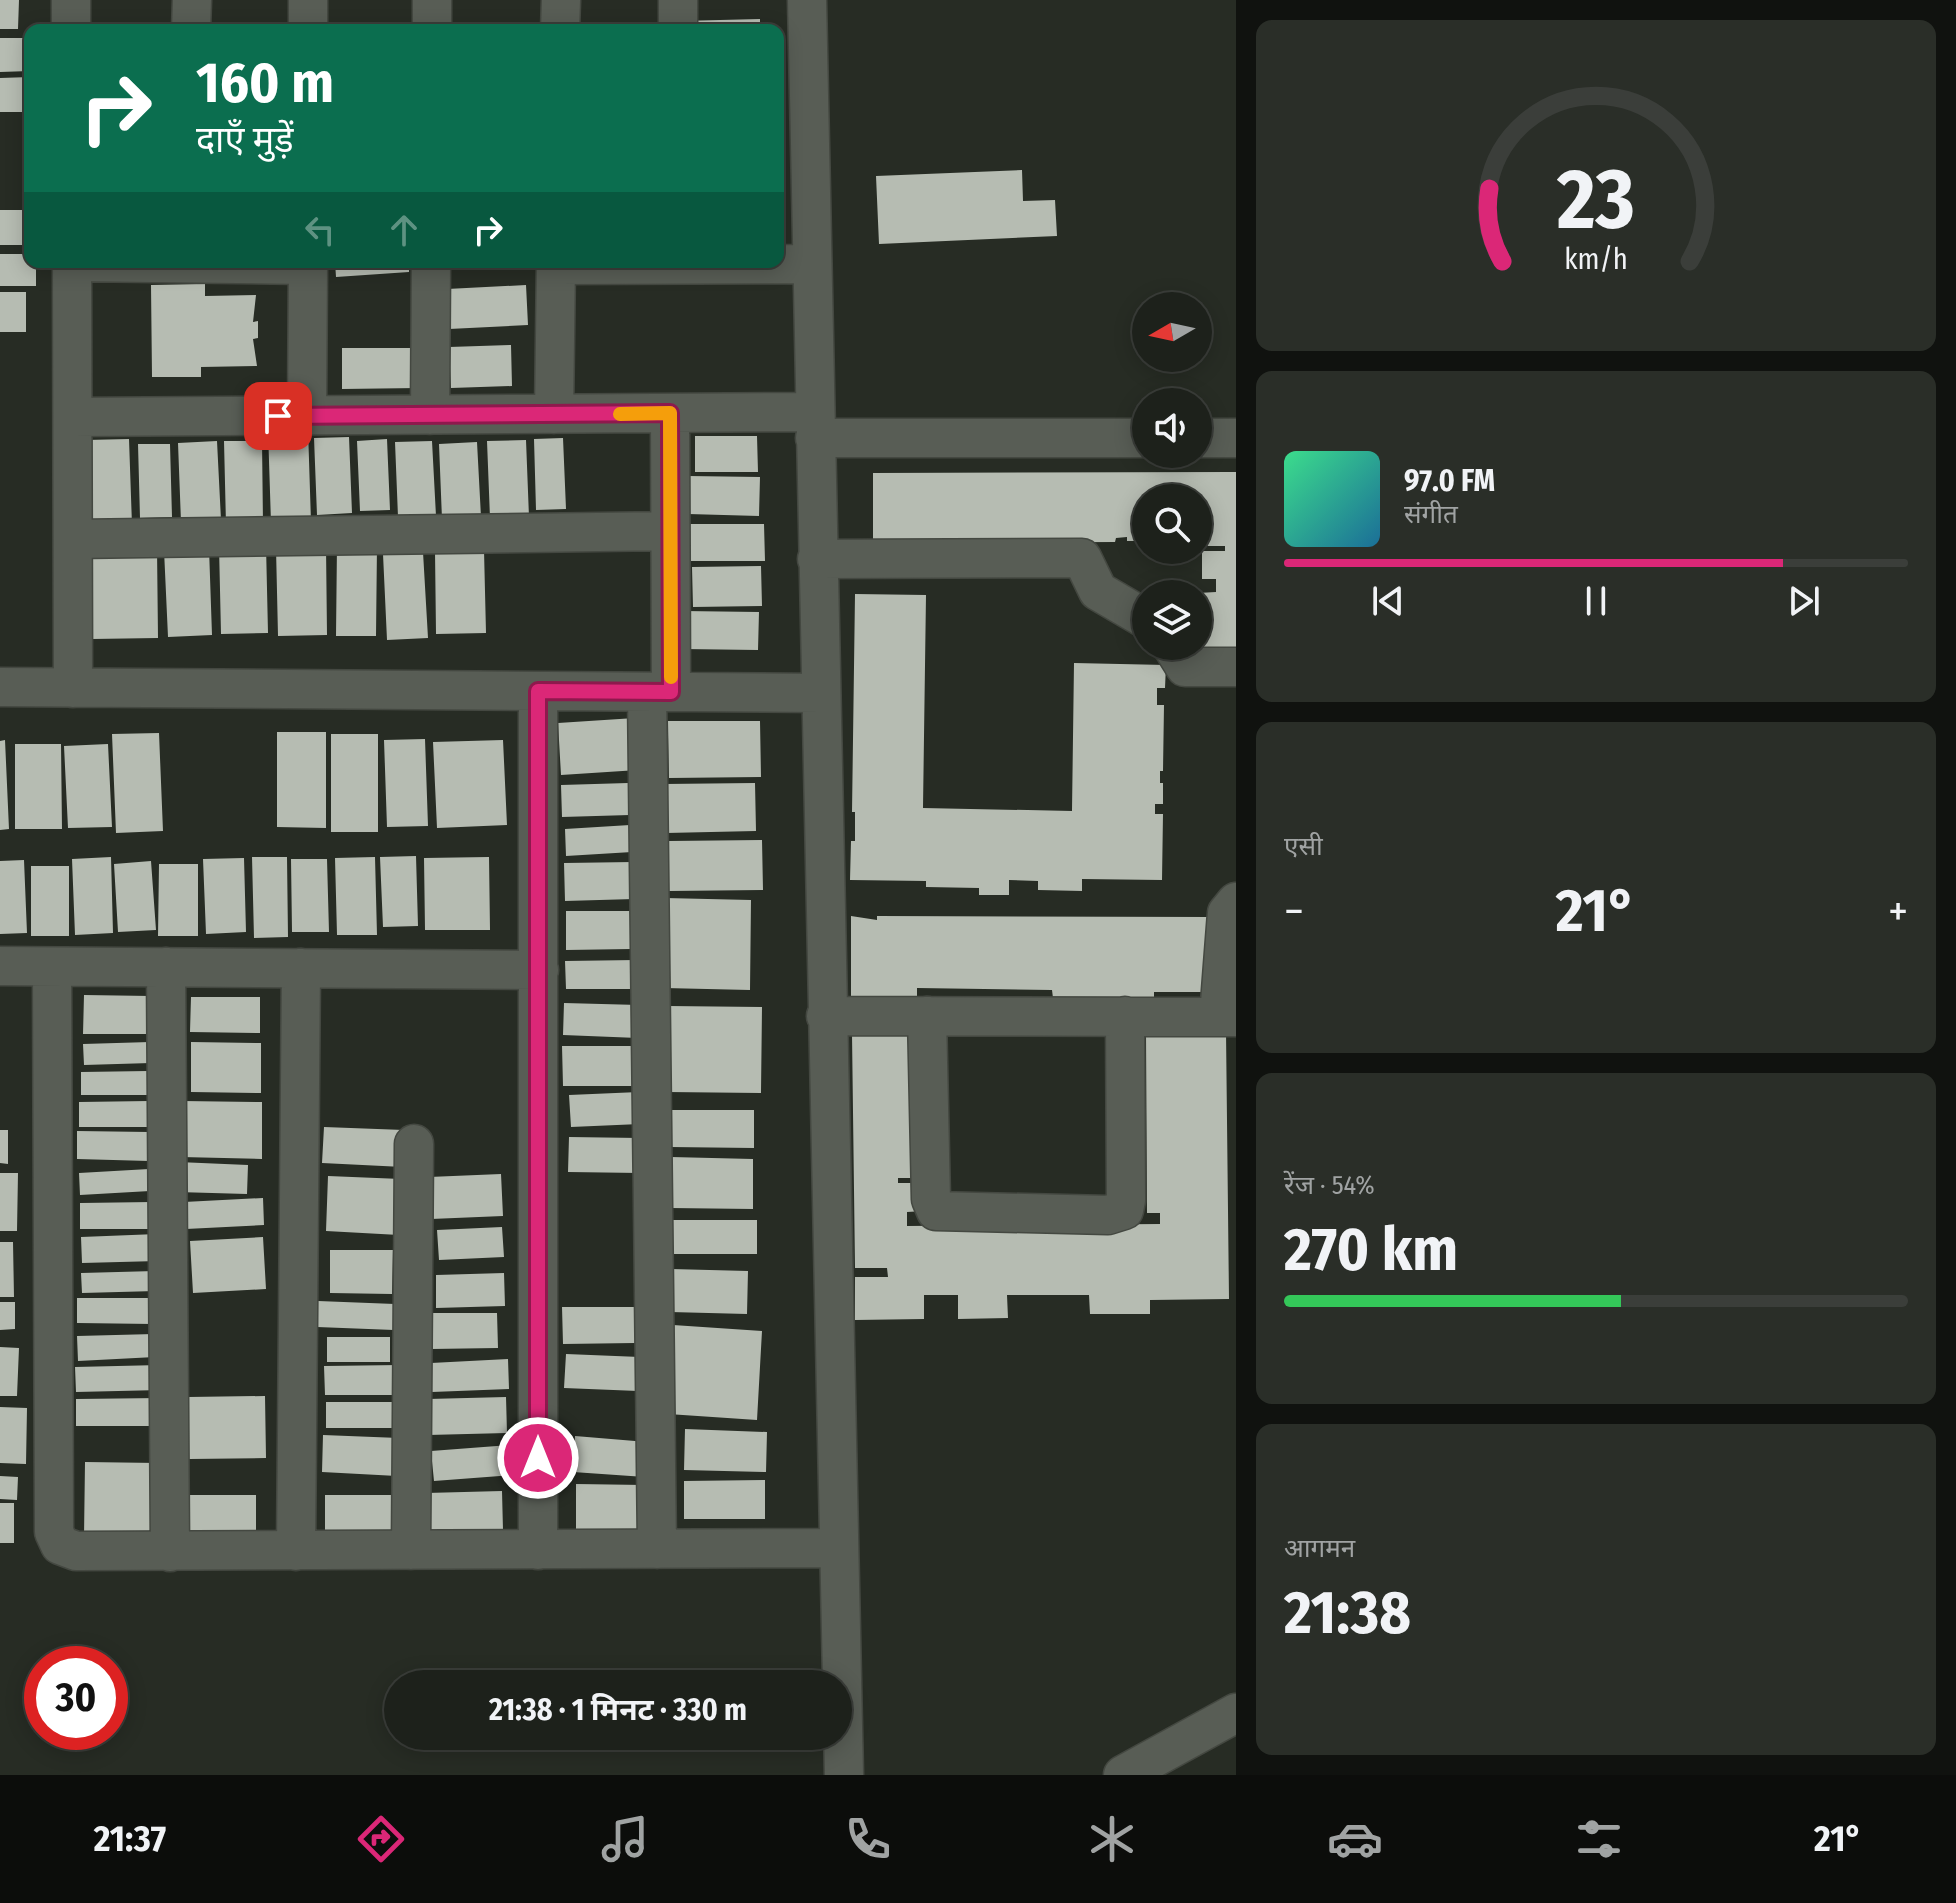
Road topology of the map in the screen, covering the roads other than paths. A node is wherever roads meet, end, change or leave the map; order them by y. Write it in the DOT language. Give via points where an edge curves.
graph roads {
  1 [pos="71,0"];
  2 [pos="192,0"];
  3 [pos="308,0"];
  4 [pos="432,0"];
  5 [pos="561,0"];
  6 [pos="678,0"];
  7 [pos="807,0"];
  8 [pos="71,24"];
  9 [pos="191,24"];
  10 [pos="308,24"];
  11 [pos="432,24"];
  12 [pos="560,24"];
  13 [pos="678,24"];
  14 [pos="784,264"];
  15 [pos="812,264"];
  16 [pos="72,268"];
  17 [pos="308,268"];
  18 [pos="431,268"];
  19 [pos="556,268"];
  20 [pos="670,413"];
  21 [pos="554,414"];
  22 [pos="430,415"];
  23 [pos="307,416"];
  24 [pos="73,417"];
  25 [pos="815,425"];
  26 [pos="1132,437"];
  27 [pos="1212,438"];
  28 [pos="1236,438"];
  29 [pos="670,531"];
  30 [pos="73,539"];
  31 [pos="817,559"];
  32 [pos="1132,611"];
  33 [pos="1181,660"];
  34 [pos="1236,667"];
  35 [pos="0,687"];
  36 [pos="73,688"];
  37 [pos="538,691"];
  38 [pos="659,692"];
  39 [pos="820,693"];
  40 [pos="1236,902"];
  41 [pos="0,966"];
  42 [pos="52,967"];
  43 [pos="166,967"];
  44 [pos="301,968"];
  45 [pos="539,970"];
  46 [pos="826,1016"];
  47 [pos="927,1016"];
  48 [pos="1125,1016"];
  49 [pos="1228,1016"];
  50 [pos="414,1144"];
  51 [pos="838,1548"];
  52 [pos="657,1549"];
  53 [pos="411,1550"];
  54 [pos="538,1550"];
  55 [pos="296,1551"];
  56 [pos="170,1552"];
  57 [pos="1236,1713"];
  58 [pos="844,1775"];
  59 [pos="1123,1775"];
  1 -- 8 [label="street"];
  2 -- 9 [label="street"];
  3 -- 10 [label="street"];
  4 -- 11 [label="street"];
  5 -- 12 [label="street"];
  6 -- 13 [label="street"];
  7 -- 15 [label="street"];
  14 -- 15 [label="street"];
  15 -- 25 [label="street"];
  16 -- 24 [label="street"];
  17 -- 23 [label="street"];
  18 -- 22 [label="street"];
  19 -- 21 [label="street"];
  20 -- 21 [label="street"];
  20 -- 25 [label="street"];
  20 -- 29 [label="street"];
  21 -- 22 [label="street"];
  22 -- 23 [label="street"];
  23 -- 24 [label="street"];
  24 -- 30 [label="street"];
  25 -- 26 [label="street"];
  25 -- 31 [label="street"];
  27 -- 28 [label="street"];
  29 -- 30 [label="street"];
  29 -- 38 [label="street"];
  30 -- 36 [label="street"];
  31 -- 32 [label="street" via="1082,558 1098,591"];
  31 -- 39 [label="street"];
  33 -- 34 [label="street" via="1185,667"];
  35 -- 36 [label="street"];
  36 -- 37 [label="street"];
  37 -- 38 [label="street"];
  37 -- 45 [label="street"];
  38 -- 39 [label="street"];
  38 -- 52 [label="street"];
  39 -- 46 [label="street"];
  40 -- 49 [label="street" via="1227,913"];
  41 -- 42 [label="street"];
  42 -- 43 [label="street"];
  42 -- 56 [label="street" via="54,1532 60,1545 76,1551"];
  43 -- 44 [label="street"];
  43 -- 56 [label="street"];
  44 -- 45 [label="street"];
  44 -- 55 [label="street"];
  45 -- 54 [label="street"];
  46 -- 47 [label="street"];
  46 -- 51 [label="street"];
  47 -- 48 [label="street"];
  47 -- 48 [label="street" via="932,1207 941,1213 1092,1215 1117,1214 1126,1200"];
  48 -- 49 [label="street"];
  50 -- 53 [label="street"];
  51 -- 52 [label="street"];
  51 -- 58 [label="street"];
  52 -- 54 [label="street"];
  53 -- 54 [label="street"];
  53 -- 55 [label="street"];
  55 -- 56 [label="street"];
  57 -- 59 [label="street"];
}
